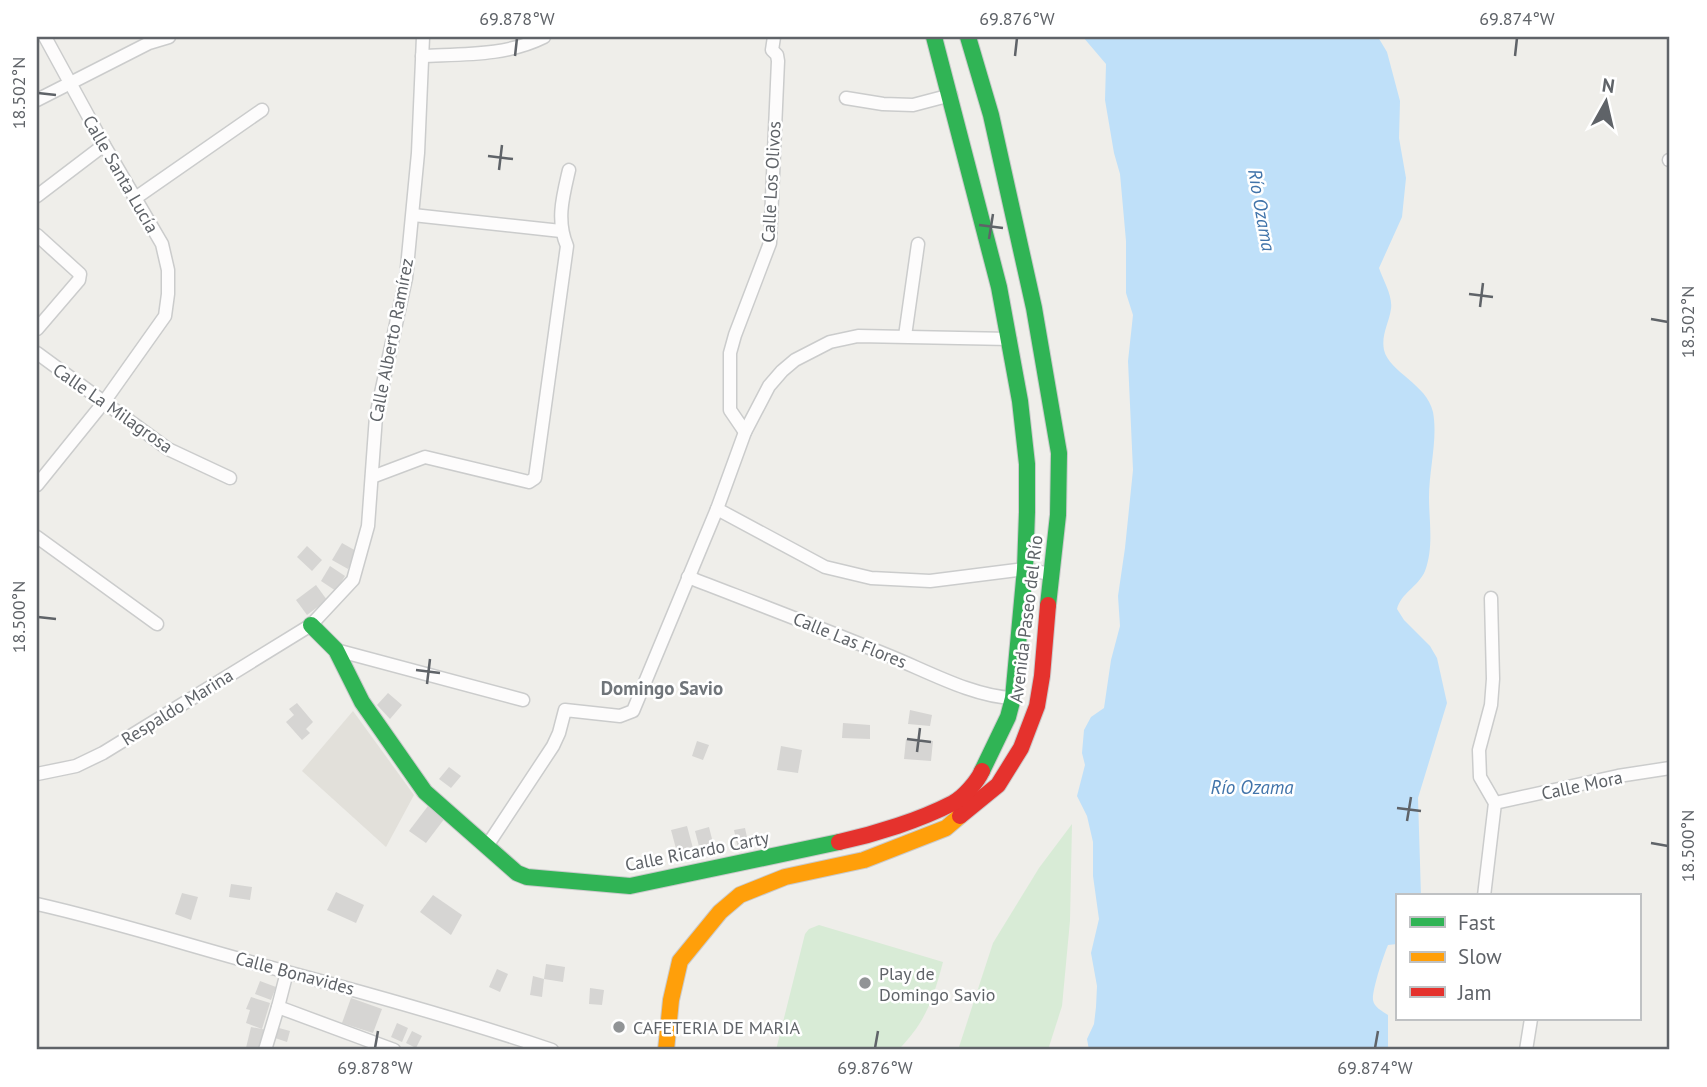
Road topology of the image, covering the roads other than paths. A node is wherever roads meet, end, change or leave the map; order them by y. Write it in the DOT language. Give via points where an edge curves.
graph roads {
  1 [pos="45,37"];
  2 [pos="169,37"];
  3 [pos="424,37"];
  4 [pos="544,37"];
  5 [pos="934,37"];
  6 [pos="968,37"];
  7 [pos="148,40"];
  8 [pos="773,43"];
  9 [pos="422,56"];
  10 [pos="71,84"];
  11 [pos="951,95"];
  12 [pos="846,98"];
  13 [pos="37,100"];
  14 [pos="262,110"];
  15 [pos="104,145"];
  16 [pos="569,170"];
  17 [pos="37,196"];
  18 [pos="134,199"];
  19 [pos="412,215"];
  20 [pos="561,231"];
  21 [pos="37,235"];
  22 [pos="918,244"];
  23 [pos="37,328"];
  24 [pos="905,336"];
  25 [pos="1010,339"];
  26 [pos="37,353"];
  27 [pos="104,402"];
  28 [pos="745,432"];
  29 [pos="372,477"];
  30 [pos="230,478"];
  31 [pos="37,485"];
  32 [pos="717,509"];
  33 [pos="37,537"];
  34 [pos="1025,569"];
  35 [pos="1050,574"];
  36 [pos="688,578"];
  37 [pos="1491,598"];
  38 [pos="157,624"];
  39 [pos="311,625"];
  40 [pos="336,650"];
  41 [pos="1013,698"];
  42 [pos="523,700"];
  43 [pos="1670,768"];
  44 [pos="37,774"];
  45 [pos="1494,803"];
  46 [pos="486,846"];
  47 [pos="1484,894"];
  48 [pos="37,904"];
  49 [pos="287,972"];
  50 [pos="278,1007"];
  51 [pos="1531,1020"];
  52 [pos="265,1050"];
  53 [pos="394,1050"];
  54 [pos="552,1050"];
  55 [pos="666,1050"];
  56 [pos="1526,1050"];
  1 -- 10 [label="street, Calle Santa Lucía"];
  2 -- 7 [label="street"];
  3 -- 9 [label="street, Calle Alberto Ramírez"];
  4 -- 9 [label="street" via="499,52"];
  5 -- 11 [label="street, Avenida Paseo del Río"];
  6 -- 35 [label="street, Avenida Paseo del Río" via="991,115 1034,308 1059,453 1058,515"];
  7 -- 10 [label="street"];
  8 -- 28 [label="street, Calle Los Olivos" via="778,61 770,243 730,353 730,410"];
  9 -- 19 [label="street, Calle Alberto Ramírez"];
  10 -- 13 [label="street"];
  10 -- 15 [label="street, Calle Santa Lucía"];
  11 -- 12 [label="street" via="913,105"];
  11 -- 25 [label="street, Avenida Paseo del Río"];
  14 -- 18 [label="street"];
  15 -- 17 [label="street"];
  15 -- 18 [label="street, Calle Santa Lucía"];
  16 -- 20 [label="street"];
  18 -- 27 [label="street, Calle Santa Lucía" via="162,244 168,270 165,316"];
  19 -- 20 [label="street"];
  19 -- 29 [label="street, Calle Alberto Ramírez" via="406,278 376,416"];
  20 -- 29 [label="street" via="568,246 535,478 529,482 425,457"];
  21 -- 23 [label="street" via="80,274"];
  22 -- 24 [label="street"];
  24 -- 25 [label="street"];
  24 -- 28 [label="street" via="858,335 830,342 795,360 769,386"];
  25 -- 34 [label="street, Avenida Paseo del Río" via="1027,464"];
  26 -- 27 [label="street, Calle La Milagrosa"];
  27 -- 30 [label="street, Calle La Milagrosa" via="168,449"];
  27 -- 31 [label="street, Calle Santa Lucía"];
  28 -- 32 [label="street"];
  29 -- 39 [label="street, Calle Alberto Ramírez" via="368,526 353,580"];
  32 -- 34 [label="street" via="825,566 871,578 930,581"];
  32 -- 36 [label="street"];
  33 -- 38 [label="street"];
  34 -- 35 [label="street"];
  34 -- 41 [label="street, Avenida Paseo del Río"];
  35 -- 55 [label="street, Avenida Paseo del Río" via="1037,706 1021,748 998,785 946,828 864,860 785,877 740,895 680,961"];
  36 -- 41 [label="street, Calle Las Flores" via="964,686"];
  36 -- 46 [label="street" via="633,711 620,716 565,709 553,746"];
  37 -- 45 [label="street" via="1491,705 1479,750 1480,777"];
  39 -- 40 [label="street, Calle Ricardo Carty"];
  39 -- 44 [label="street, Respaldo Marina" via="103,753 76,766"];
  40 -- 42 [label="street"];
  40 -- 46 [label="street, Calle Ricardo Carty" via="362,702 425,792"];
  41 -- 46 [label="street, Calle Ricardo Carty" via="979,778 956,802 873,835 630,886 527,877"];
  43 -- 45 [label="street, Calle Mora"];
  45 -- 47 [label="street"];
  48 -- 49 [label="street, Calle Bonavides"];
  49 -- 50 [label="street"];
  49 -- 54 [label="street, Calle Bonavides" via="454,1017"];
  50 -- 52 [label="street"];
  50 -- 53 [label="street"];
  51 -- 56 [label="street"];
}
